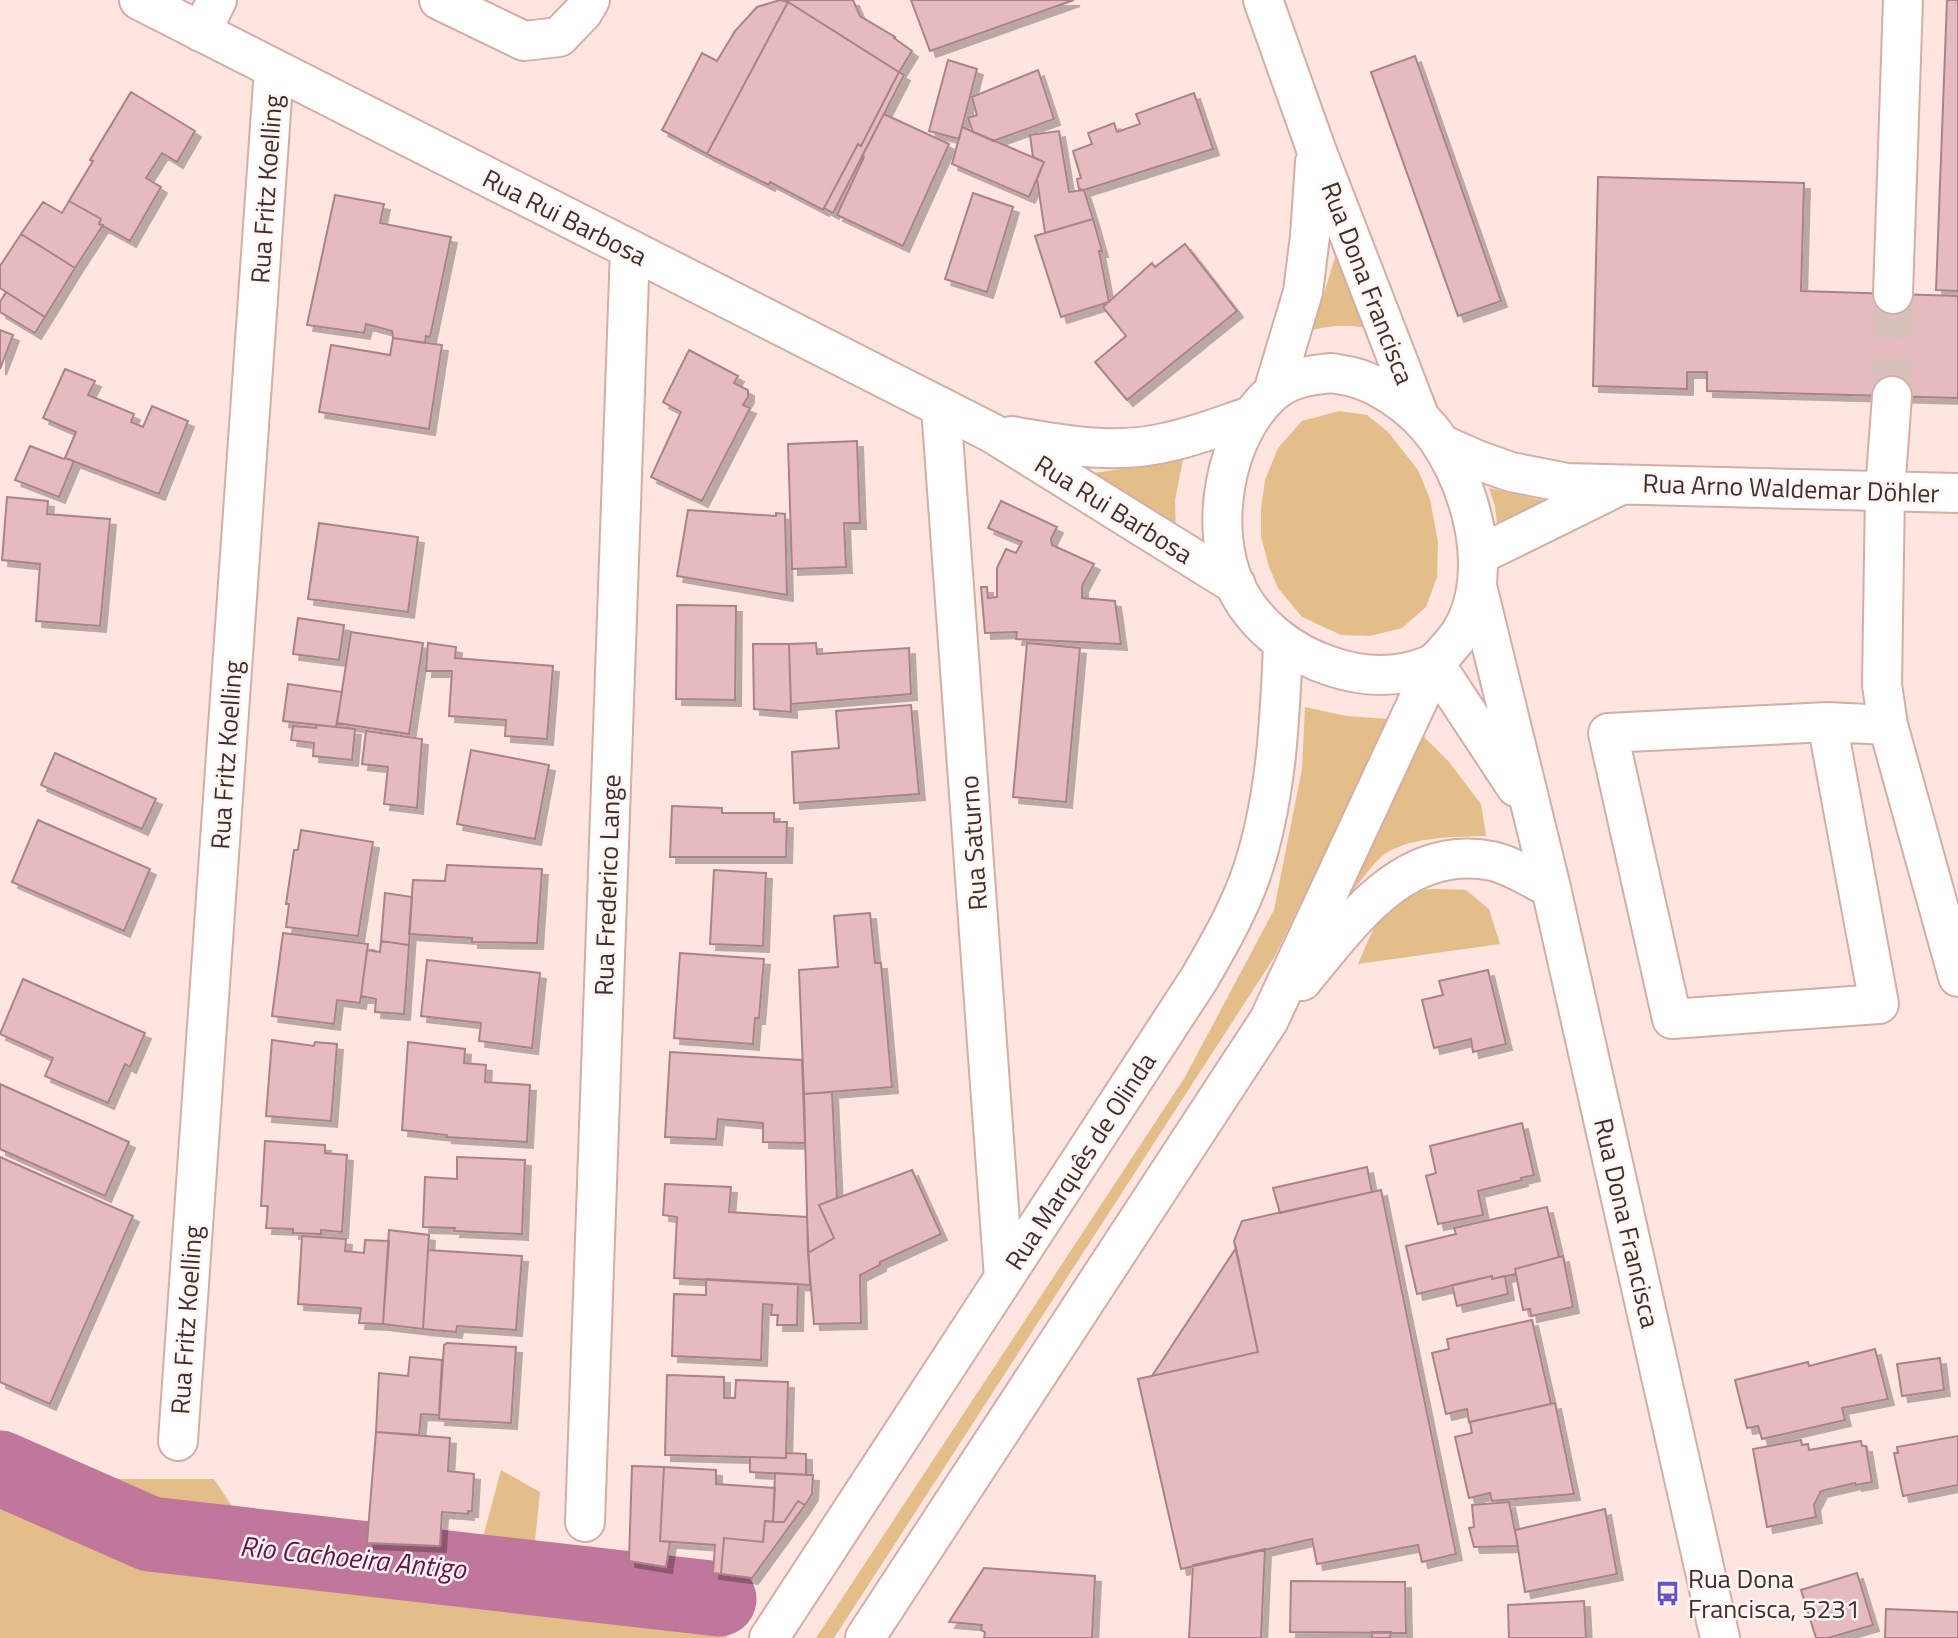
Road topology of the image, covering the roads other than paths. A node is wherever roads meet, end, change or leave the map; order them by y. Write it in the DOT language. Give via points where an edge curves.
graph roads {
  1 [pos="139,0"];
  2 [pos="439,0"];
  3 [pos="590,0"];
  4 [pos="1263,0"];
  5 [pos="1903,0"];
  6 [pos="209,16"];
  7 [pos="274,69"];
  8 [pos="1316,149"];
  9 [pos="630,249"];
  10 [pos="1893,294"];
  11 [pos="1892,396"];
  12 [pos="1262,404"];
  13 [pos="941,407"];
  14 [pos="1431,432"];
  15 [pos="992,433"];
  16 [pos="1624,484"];
  17 [pos="1885,491"];
  18 [pos="1958,493"];
  19 [pos="1478,572"];
  20 [pos="1236,585"];
  21 [pos="1283,643"];
  22 [pos="1434,664"];
  23 [pos="1827,722"];
  24 [pos="1888,725"];
  25 [pos="1531,809"];
  26 [pos="1551,888"];
  27 [pos="1958,977"];
  28 [pos="1269,1020"];
  29 [pos="1004,1278"];
  30 [pos="178,1441"];
  31 [pos="585,1522"];
  32 [pos="769,1638"];
  33 [pos="865,1638"];
  34 [pos="1720,1638"];
  1 -- 6 [label="main road, Rua Rui Barbosa"];
  2 -- 3 [label="main road" via="524,41 559,37"];
  4 -- 8 [label="main road, Rua Dona Francisca"];
  5 -- 10 [label="main road"];
  6 -- 7 [label="main road, Rua Rui Barbosa"];
  7 -- 9 [label="main road, Rua Rui Barbosa"];
  7 -- 30 [label="main road, Rua Fritz Koelling"];
  8 -- 12 [label="main road, Rua Dona Francisca" via="1303,292"];
  8 -- 14 [label="main road, Rua Dona Francisca"];
  9 -- 13 [label="main road, Rua Rui Barbosa"];
  9 -- 31 [label="main road, Rua Frederico Lange"];
  11 -- 17 [label="main road"];
  12 -- 14 [label="main road, Rua Rui Barbosa" via="1303,376 1331,373 1363,380 1392,396"];
  12 -- 15 [label="main road, Rua Rui Barbosa" via="1167,443 1123,448 1078,447"];
  12 -- 20 [label="main road, Rua Dona Francisca" via="1234,454 1224,501 1221,527"];
  13 -- 15 [label="main road, Rua Rui Barbosa"];
  13 -- 29 [label="main road, Rua Saturno"];
  14 -- 16 [label="main road, Rua Arno Waldemar Döhler" via="1511,472 1567,482"];
  14 -- 19 [label="main road, Rua Dona Francisca" via="1463,484"];
  15 -- 20 [label="main road, Rua Rui Barbosa"];
  16 -- 17 [label="main road, Rua Arno Waldemar Döhler"];
  16 -- 19 [label="main road, Rua Arno Waldemar Döhler"];
  17 -- 18 [label="main road, Rua Arno Waldemar Döhler"];
  17 -- 24 [label="main road" via="1882,685"];
  19 -- 22 [label="main road" via="1461,634"];
  19 -- 25 [label="main road, Rua Dona Francisca"];
  20 -- 21 [label="main road" via="1255,615"];
  21 -- 22 [label="main road" via="1348,672 1379,676 1411,673"];
  21 -- 29 [label="main road, Rua Marquês de Olinda" via="1279,736 1265,822 1249,880 1229,927"];
  22 -- 25 [label="main road, Rua Dona Francisca"];
  22 -- 28 [label="main road"];
  23 -- 23 [label="main road" via="1608,733 1672,1018 1879,1004"];
  23 -- 24 [label="main road"];
  24 -- 27 [label="main road"];
  25 -- 26 [label="main road, Rua Dona Francisca"];
  26 -- 28 [label="main road" via="1493,862 1452,858 1411,872 1353,920"];
  26 -- 34 [label="main road, Rua Dona Francisca"];
  28 -- 33 [label="main road"];
  29 -- 32 [label="main road, Rua Marquês de Olinda"];
}
